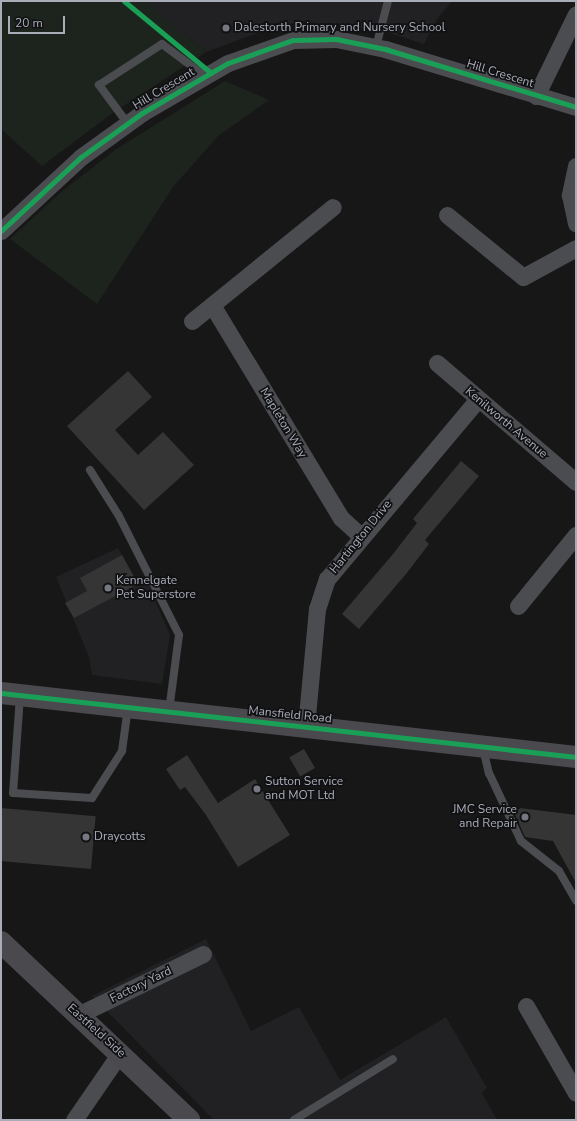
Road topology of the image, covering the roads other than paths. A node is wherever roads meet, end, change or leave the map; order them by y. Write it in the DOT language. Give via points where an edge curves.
graph roads {
  1 [pos="388,1"];
  2 [pos="576,14"];
  3 [pos="376,47"];
  4 [pos="205,76"];
  5 [pos="536,96"];
  6 [pos="576,107"];
  7 [pos="128,124"];
  8 [pos="576,166"];
  9 [pos="333,207"];
  10 [pos="447,215"];
  11 [pos="576,222"];
  12 [pos="1,231"];
  13 [pos="576,248"];
  14 [pos="212,305"];
  15 [pos="192,321"];
  16 [pos="437,363"];
  17 [pos="478,399"];
  18 [pos="90,470"];
  19 [pos="576,482"];
  20 [pos="576,535"];
  21 [pos="361,536"];
  22 [pos="518,606"];
  23 [pos="10,694"];
  24 [pos="128,707"];
  25 [pos="168,712"];
  26 [pos="306,727"];
  27 [pos="483,747"];
  28 [pos="576,757"];
  29 [pos="576,900"];
  30 [pos="1,942"];
  31 [pos="203,954"];
  32 [pos="526,1006"];
  33 [pos="78,1015"];
  34 [pos="120,1053"];
  35 [pos="393,1060"];
  36 [pos="576,1093"];
  37 [pos="74,1120"];
  38 [pos="189,1120"];
  39 [pos="294,1120"];
  1 -- 3 [label="lane"];
  2 -- 5 [label="street"];
  3 -- 4 [label="street, Hill Crescent" via="336,39 293,40 253,51"];
  3 -- 5 [label="street, Hill Crescent"];
  4 -- 7 [label="street, Hill Crescent"];
  4 -- 7 [label="lane" via="162,44 99,85"];
  5 -- 6 [label="street, Hill Crescent"];
  7 -- 12 [label="street, Hill Crescent" via="81,157"];
  8 -- 11 [label="street" via="570,195"];
  9 -- 14 [label="street"];
  10 -- 13 [label="street" via="523,277"];
  14 -- 15 [label="street"];
  14 -- 21 [label="street, Mapleton Way" via="341,518"];
  16 -- 17 [label="street, Kenilworth Avenue"];
  17 -- 19 [label="street, Kenilworth Avenue"];
  17 -- 21 [label="street, Hartington Drive"];
  18 -- 25 [label="lane" via="119,516 179,635"];
  20 -- 22 [label="street"];
  21 -- 26 [label="street, Hartington Drive" via="327,579 317,609"];
  23 -- 24 [label="main road, Mansfield Road"];
  23 -- 24 [label="lane" via="13,792 92,798 122,752"];
  24 -- 25 [label="main road, Mansfield Road"];
  25 -- 26 [label="main road, Mansfield Road"];
  26 -- 27 [label="main road, Mansfield Road"];
  27 -- 28 [label="main road, Mansfield Road"];
  27 -- 29 [label="lane" via="489,773 521,841 559,871"];
  30 -- 33 [label="main road, Eastfield Side"];
  31 -- 33 [label="street, Factory Yard"];
  32 -- 36 [label="street"];
  33 -- 34 [label="main road, Eastfield Side"];
  34 -- 37 [label="street"];
  34 -- 38 [label="main road, Eastfield Side"];
  35 -- 39 [label="lane"];
}
